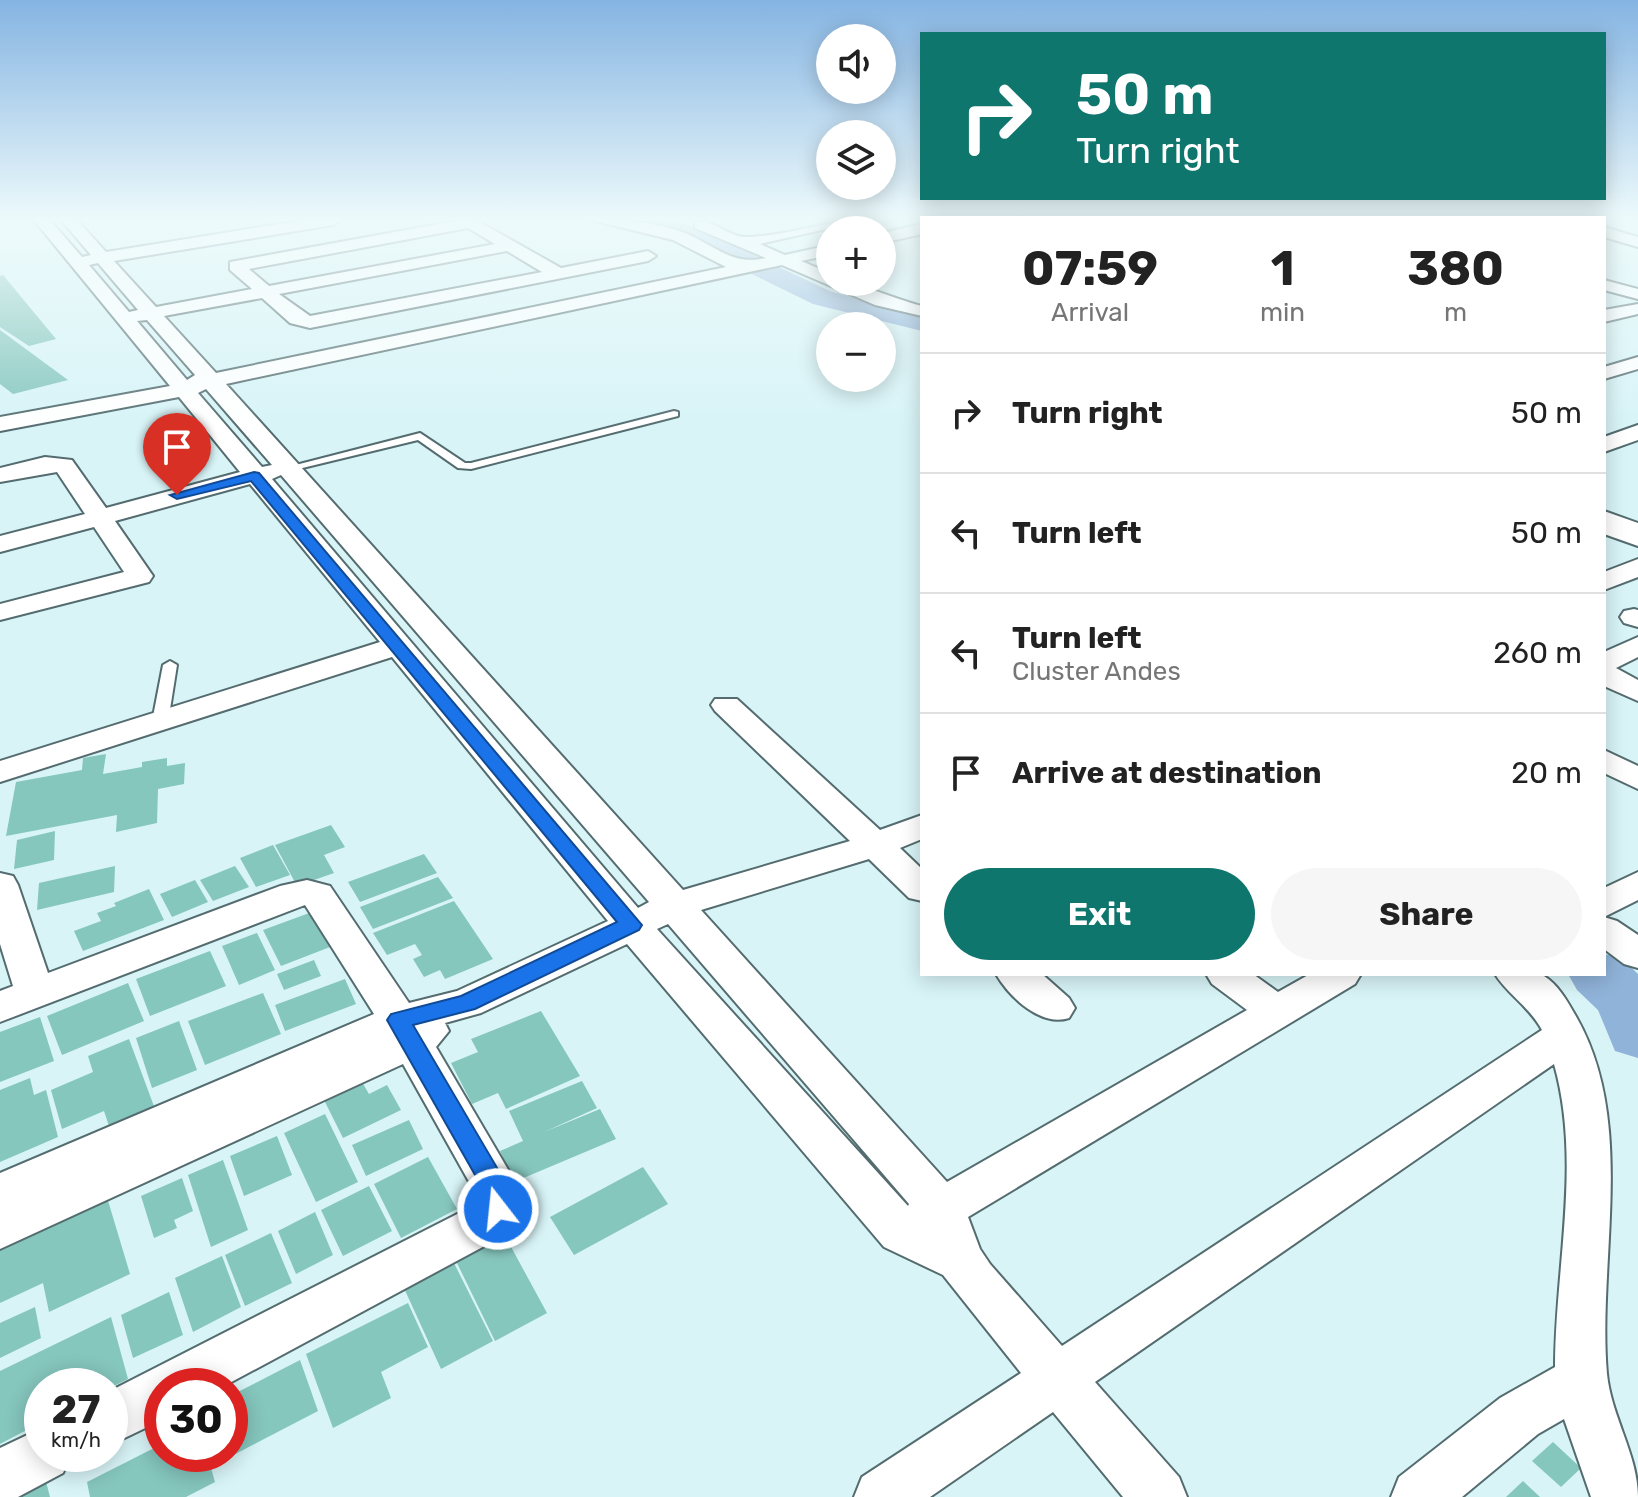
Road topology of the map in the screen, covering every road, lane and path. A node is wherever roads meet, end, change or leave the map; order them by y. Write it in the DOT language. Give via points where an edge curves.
graph roads {
  1 [pos="107,290"];
  2 [pos="121,290"];
  3 [pos="259,290"];
  4 [pos="279,290"];
  5 [pos="472,290"];
  6 [pos="648,290"];
  7 [pos="262,293"];
  8 [pos="869,296"];
  9 [pos="1638,309"];
  10 [pos="920,311"];
  11 [pos="135,316"];
  12 [pos="1606,316"];
  13 [pos="1638,363"];
  14 [pos="1606,372"];
  15 [pos="196,384"];
  16 [pos="674,414"];
  17 [pos="0,424"];
  18 [pos="1638,432"];
  19 [pos="1606,444"];
  20 [pos="290,468"];
  21 [pos="0,475"];
  22 [pos="254,476"];
  23 [pos="98,514"];
  24 [pos="1606,522"];
  25 [pos="0,531"];
  26 [pos="1638,536"];
  27 [pos="0,544"];
  28 [pos="1638,567"];
  29 [pos="1606,581"];
  30 [pos="0,612"];
  31 [pos="437,634"];
  32 [pos="1638,646"];
  33 [pos="398,647"];
  34 [pos="1606,662"];
  35 [pos="170,665"];
  36 [pos="1606,675"];
  37 [pos="1638,692"];
  38 [pos="726,705"];
  39 [pos="160,722"];
  40 [pos="1606,761"];
  41 [pos="0,772"];
  42 [pos="1638,779"];
  43 [pos="920,827"];
  44 [pos="875,845"];
  45 [pos="1638,884"];
  46 [pos="920,887"];
  47 [pos="1,893"];
  48 [pos="1606,903"];
  49 [pos="676,905"];
  50 [pos="631,925"];
  51 [pos="1606,931"];
  52 [pos="1638,954"];
  53 [pos="1018,976"];
  54 [pos="1229,976"];
  55 [pos="1337,976"];
  56 [pos="1519,976"];
  57 [pos="18,1000"];
  58 [pos="1055,1008"];
  59 [pos="1274,1010"];
  60 [pos="406,1031"];
  61 [pos="1565,1035"];
  62 [pos="0,1194"];
  63 [pos="942,1209"];
  64 [pos="0,1229"];
  65 [pos="901,1232"];
  66 [pos="960,1260"];
  67 [pos="207,1368"];
  68 [pos="1060,1378"];
  69 [pos="1582,1380"];
  70 [pos="24,1464"];
  71 [pos="0,1477"];
  72 [pos="882,1497"];
  73 [pos="1159,1497"];
  74 [pos="1419,1497"];
  75 [pos="1619,1497"];
  1 -- 11 [label="street"];
  2 -- 11 [label="street"];
  3 -- 7 [label="street"];
  4 -- 7 [label="street"];
  5 -- 7 [label="street" via="310,322 297,319"];
  6 -- 15 [label="street"];
  7 -- 11 [label="street"];
  8 -- 10 [label="street"];
  9 -- 12 [label="street"];
  11 -- 15 [label="street"];
  13 -- 14 [label="street"];
  15 -- 17 [label="street"];
  15 -- 20 [label="street"];
  15 -- 22 [label="street"];
  16 -- 20 [label="lane" via="471,466 462,466 420,436"];
  18 -- 19 [label="street"];
  20 -- 22 [label="street"];
  20 -- 31 [label="street"];
  21 -- 23 [label="street" via="64,465"];
  22 -- 23 [label="street"];
  22 -- 33 [label="street"];
  23 -- 25 [label="street"];
  23 -- 27 [label="street"];
  23 -- 30 [label="street" via="148,586"];
  24 -- 26 [label="main road"];
  28 -- 29 [label="street"];
  31 -- 33 [label="street"];
  31 -- 49 [label="street"];
  32 -- 34 [label="street"];
  33 -- 39 [label="street"];
  33 -- 50 [label="street"];
  35 -- 39 [label="lane"];
  36 -- 37 [label="street"];
  38 -- 44 [label="street"];
  39 -- 41 [label="street"];
  40 -- 42 [label="street"];
  43 -- 44 [label="street"];
  44 -- 46 [label="street"];
  44 -- 49 [label="street"];
  45 -- 48 [label="street"];
  47 -- 57 [label="street"];
  49 -- 50 [label="street"];
  49 -- 63 [label="street"];
  50 -- 60 [label="street"];
  50 -- 65 [label="street"];
  51 -- 52 [label="street"];
  53 -- 58 [label="street"];
  54 -- 59 [label="street"];
  55 -- 59 [label="street"];
  56 -- 61 [label="street" via="1549,1001"];
  57 -- 60 [label="street" via="307,892 317,895"];
  59 -- 63 [label="street"];
  60 -- 62 [label="street"];
  60 -- 64 [label="street"];
  60 -- 67 [label="street" via="500,1195 498,1209 488,1221"];
  61 -- 68 [label="street"];
  61 -- 69 [label="street" via="1582,1092 1588,1206"];
  63 -- 65 [label="street"];
  63 -- 66 [label="street"];
  65 -- 66 [label="street"];
  66 -- 68 [label="street"];
  68 -- 72 [label="street"];
  68 -- 73 [label="street"];
  69 -- 74 [label="street" via="1519,1416"];
  69 -- 75 [label="street"];
  70 -- 71 [label="street"];
}
